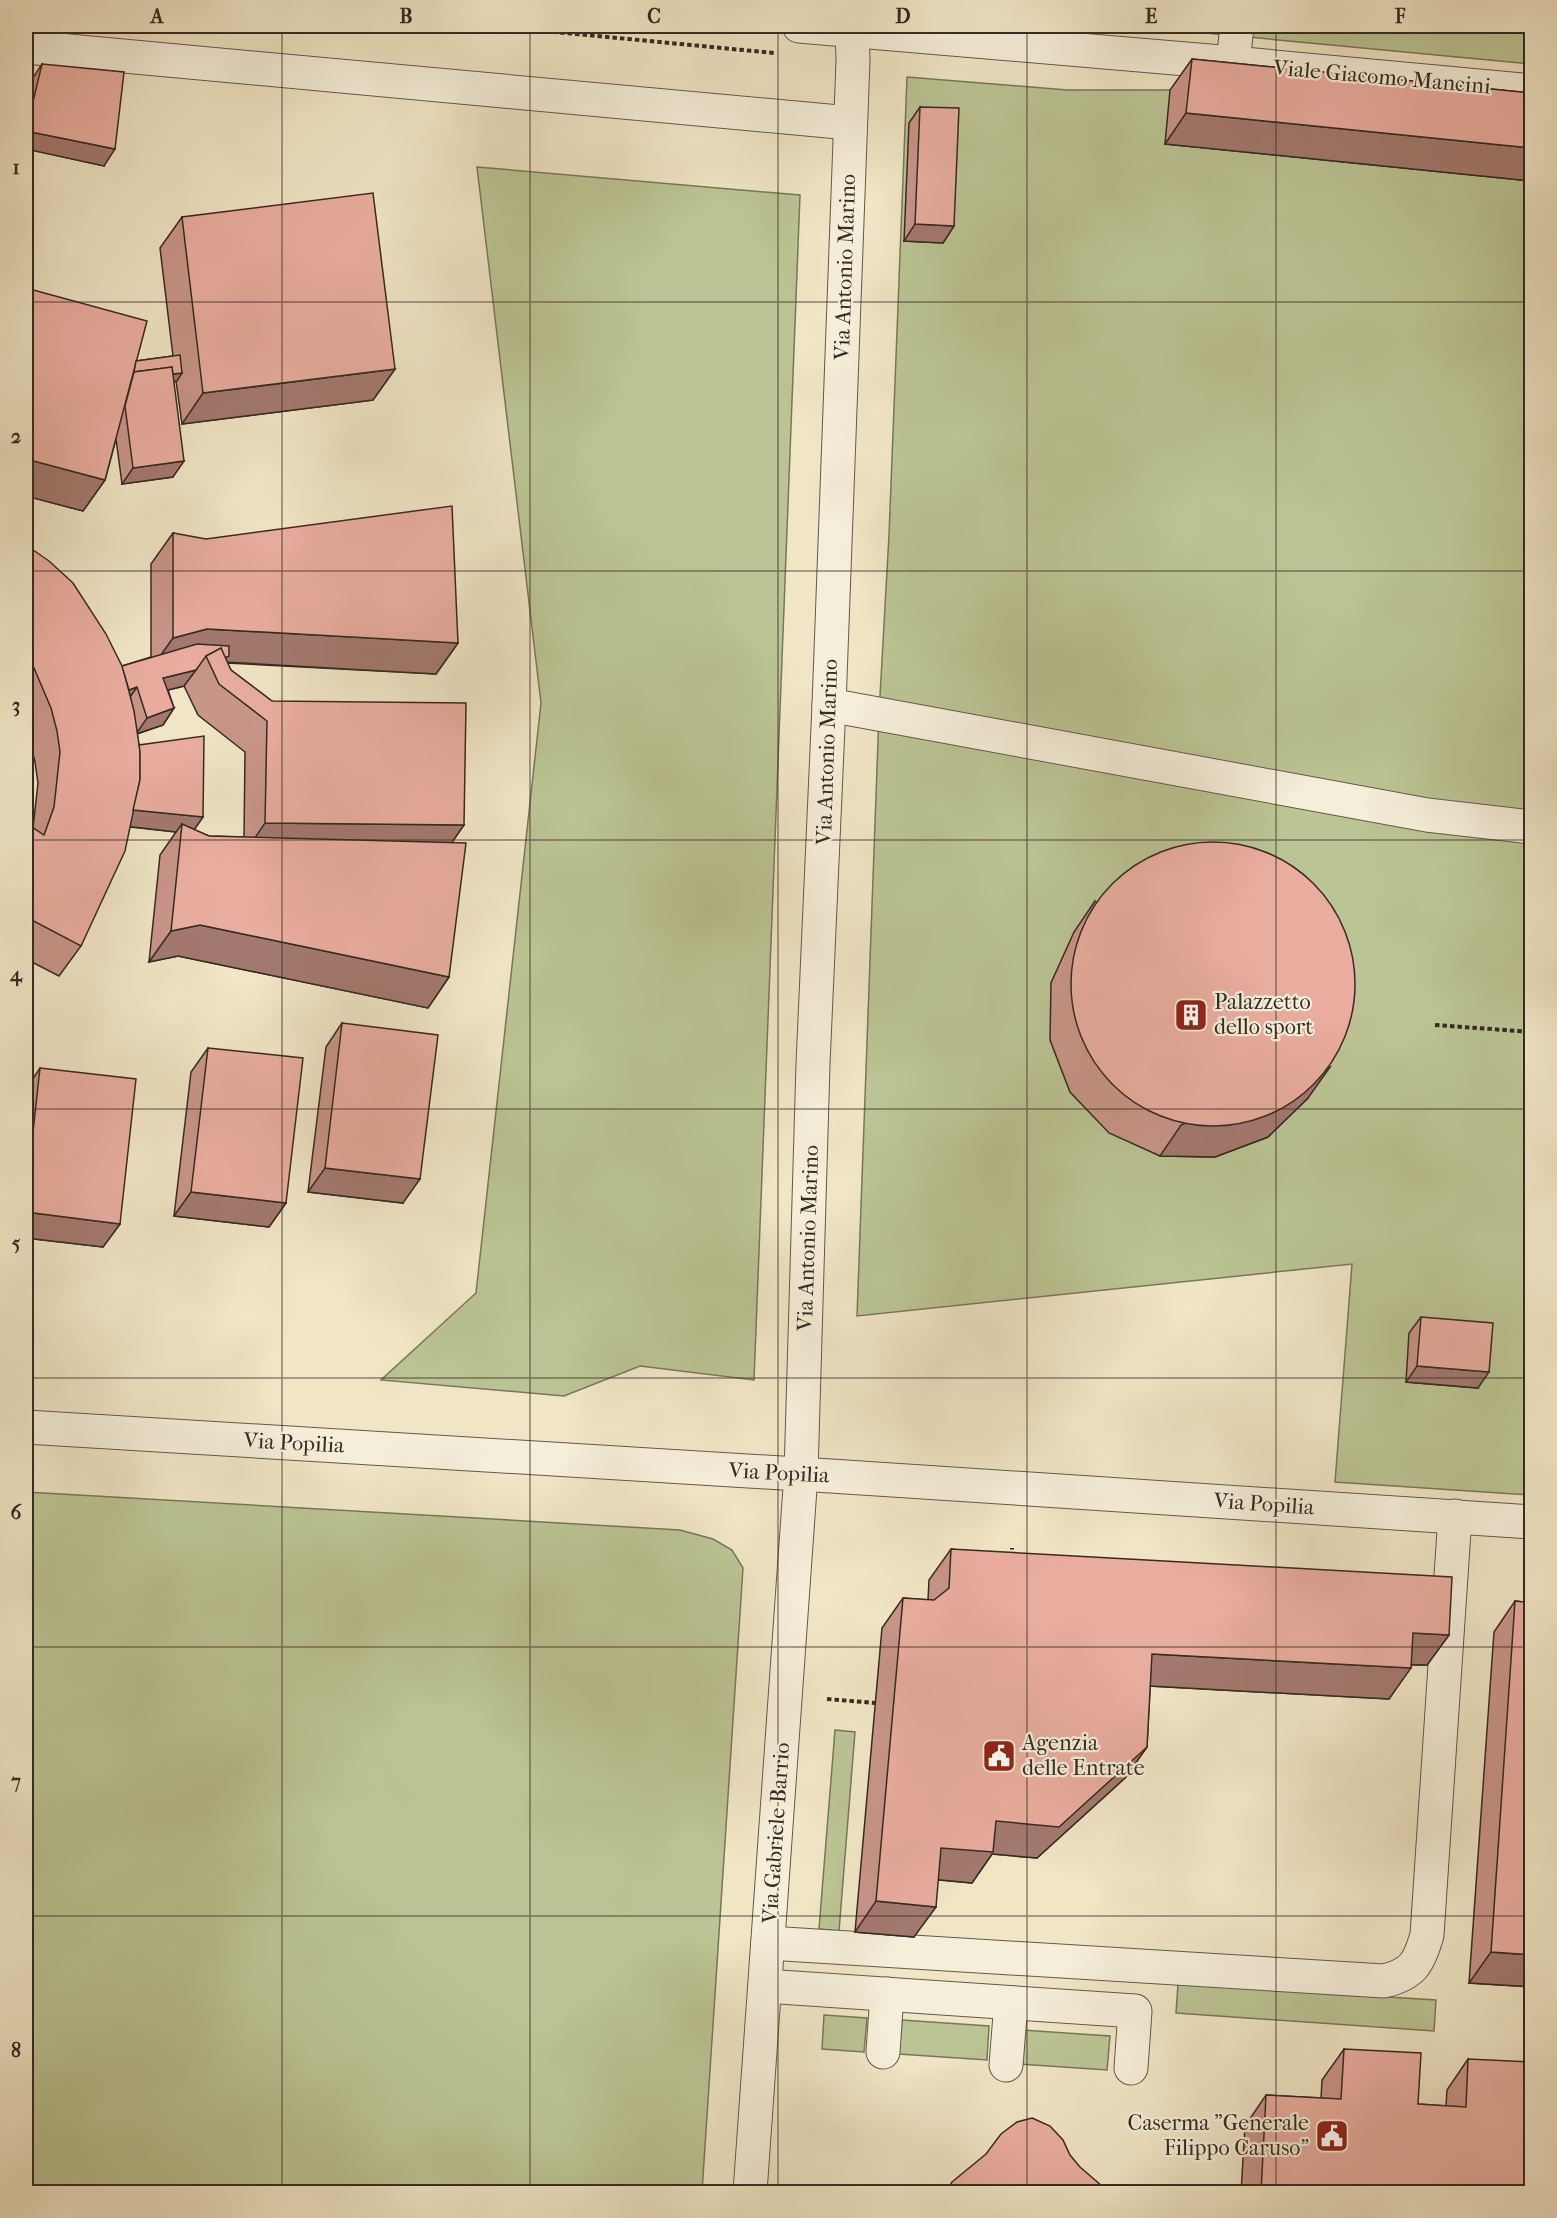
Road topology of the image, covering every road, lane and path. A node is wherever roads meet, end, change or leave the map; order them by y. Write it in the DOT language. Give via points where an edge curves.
graph roads {
  1 [pos="494,26"];
  2 [pos="799,26"];
  3 [pos="1237,26"];
  4 [pos="852,30"];
  5 [pos="26,47"];
  6 [pos="782,54"];
  7 [pos="1233,63"];
  8 [pos="1532,91"];
  9 [pos="850,123"];
  10 [pos="829,705"];
  11 [pos="1532,827"];
  12 [pos="1435,1025"];
  13 [pos="1532,1032"];
  14 [pos="26,1427"];
  15 [pos="801,1474"];
  16 [pos="1455,1516"];
  17 [pos="1532,1522"];
  18 [pos="1012,1548"];
  19 [pos="1011,1567"];
  20 [pos="827,1699"];
  21 [pos="875,1703"];
  22 [pos="768,1943"];
  23 [pos="765,1986"];
  24 [pos="887,1994"];
  25 [pos="1011,2003"];
  26 [pos="883,2052"];
  27 [pos="1006,2065"];
  28 [pos="1131,2068"];
  29 [pos="750,2193"];
  1 -- 6 [label="path"];
  2 -- 4 [label="street, Viale Giacomo Mancini"];
  3 -- 7 [label="street"];
  4 -- 7 [label="street, Viale Giacomo Mancini"];
  4 -- 9 [label="street, Via Antonio Marino"];
  5 -- 9 [label="street"];
  7 -- 8 [label="street, Viale Giacomo Mancini"];
  9 -- 10 [label="street, Via Antonio Marino"];
  10 -- 11 [label="street" via="1427,815"];
  10 -- 15 [label="street, Via Antonio Marino"];
  12 -- 13 [label="path"];
  14 -- 15 [label="street, Via Popilia"];
  15 -- 16 [label="street, Via Popilia"];
  15 -- 22 [label="street, Via Gabriele Barrio"];
  16 -- 17 [label="street, Via Popilia"];
  16 -- 22 [label="street" via="1427,1935 1412,1969 1384,1981 1265,1969"];
  18 -- 19 [label="path"];
  20 -- 21 [label="path"];
  22 -- 23 [label="street, Via Gabriele Barrio"];
  23 -- 24 [label="street"];
  23 -- 29 [label="street, Via Gabriele Barrio"];
  24 -- 25 [label="street"];
  24 -- 26 [label="street"];
  25 -- 27 [label="street"];
  25 -- 28 [label="street" via="1135,2012"];
}
